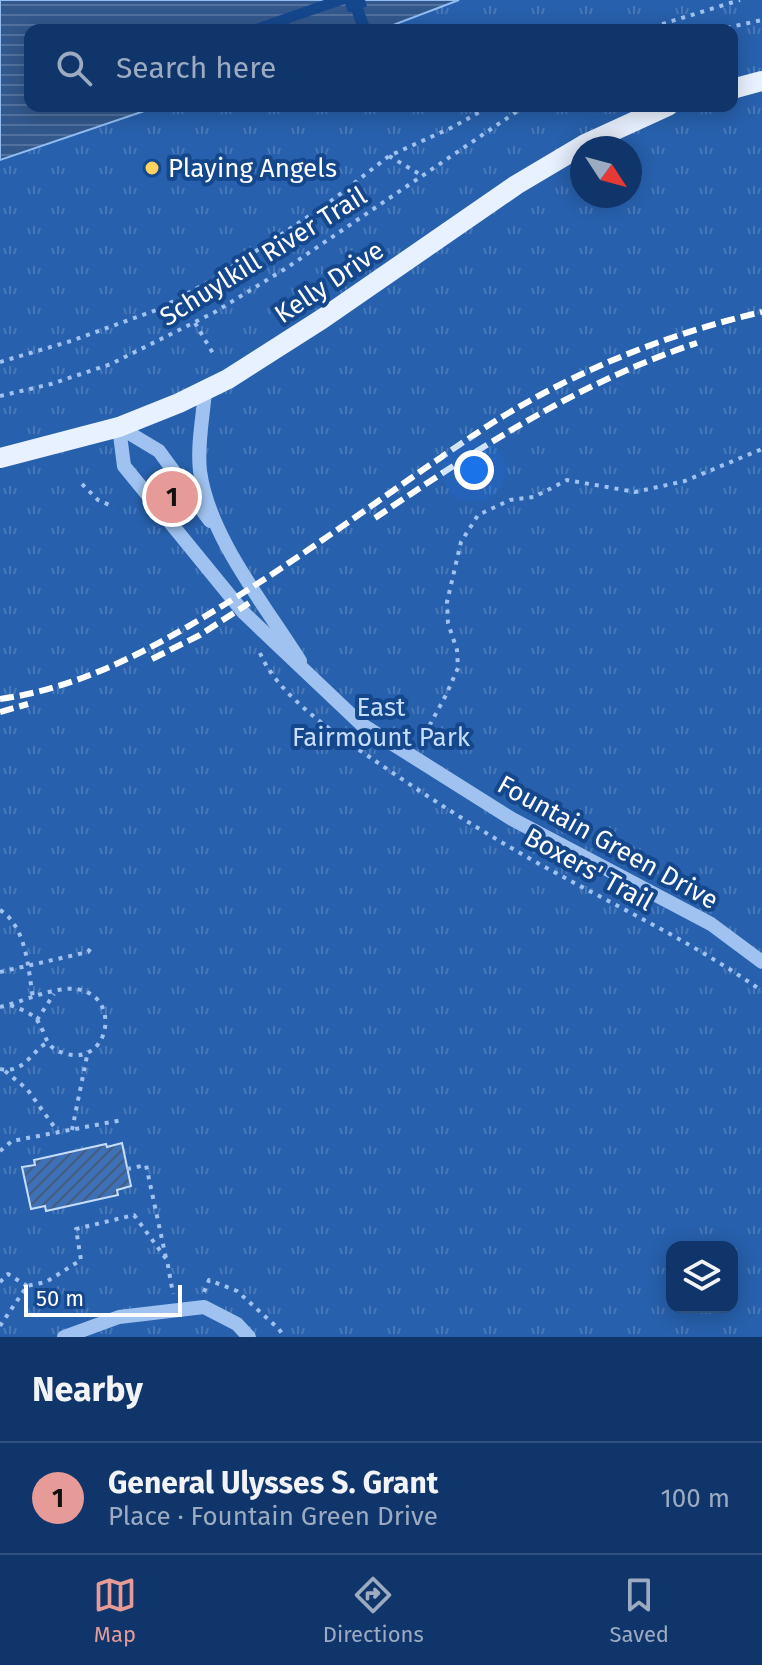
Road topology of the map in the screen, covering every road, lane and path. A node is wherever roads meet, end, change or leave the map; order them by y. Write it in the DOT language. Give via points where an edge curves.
graph roads {
  1 [pos="740,0"];
  2 [pos="762,20"];
  3 [pos="662,24"];
  4 [pos="738,25"];
  5 [pos="762,81"];
  6 [pos="738,87"];
  7 [pos="479,112"];
  8 [pos="516,112"];
  9 [pos="655,112"];
  10 [pos="389,156"];
  11 [pos="423,176"];
  12 [pos="195,323"];
  13 [pos="214,355"];
  14 [pos="0,362"];
  15 [pos="205,391"];
  16 [pos="0,396"];
  17 [pos="119,427"];
  18 [pos="762,449"];
  19 [pos="0,458"];
  20 [pos="82,484"];
  21 [pos="114,507"];
  22 [pos="219,534"];
  23 [pos="258,648"];
  24 [pos="314,682"];
  25 [pos="420,743"];
  26 [pos="0,910"];
  27 [pos="92,947"];
  28 [pos="762,962"];
  29 [pos="28,966"];
  30 [pos="0,972"];
  31 [pos="762,991"];
  32 [pos="55,992"];
  33 [pos="33,998"];
  34 [pos="10,1005"];
  35 [pos="0,1007"];
  36 [pos="37,1020"];
  37 [pos="46,1043"];
  38 [pos="88,1051"];
  39 [pos="2,1070"];
  40 [pos="122,1120"];
  41 [pos="72,1130"];
  42 [pos="58,1132"];
  43 [pos="0,1151"];
  44 [pos="127,1169"];
  45 [pos="167,1260"];
  46 [pos="0,1282"];
  47 [pos="27,1286"];
  48 [pos="196,1308"];
  49 [pos="175,1311"];
  50 [pos="0,1326"];
  51 [pos="64,1337"];
  52 [pos="249,1337"];
  53 [pos="284,1337"];
  1 -- 3 [label="path"];
  2 -- 4 [label="path"];
  5 -- 6 [label="main road"];
  7 -- 10 [label="path"];
  8 -- 11 [label="path, Schuylkill River Trail"];
  9 -- 15 [label="main road, Kelly Drive" via="585,144 516,185 322,319"];
  10 -- 11 [label="path"];
  10 -- 14 [label="path" via="326,205 159,309"];
  11 -- 12 [label="path, Schuylkill River Trail"];
  12 -- 13 [label="path"];
  12 -- 16 [label="path, Schuylkill River Trail" via="111,364"];
  15 -- 17 [label="main road, Kelly Drive"];
  15 -- 22 [label="street, Fountain Green Drive" via="200,469"];
  17 -- 19 [label="main road, Kelly Drive"];
  17 -- 22 [label="street, Fountain Green Drive" via="159,451"];
  17 -- 24 [label="street, Fountain Green Drive" via="124,466 244,613"];
  18 -- 25 [label="path" via="685,481 635,492 567,480 478,515 461,542 447,602 458,668"];
  20 -- 21 [label="path"];
  22 -- 24 [label="street, Fountain Green Drive"];
  23 -- 31 [label="path, Boxers' Trail" via="306,709 340,737 532,860 688,944"];
  24 -- 28 [label="street, Fountain Green Drive" via="361,724 411,758 512,819 711,924"];
  26 -- 29 [label="path" via="15,923"];
  27 -- 29 [label="path"];
  29 -- 30 [label="path"];
  29 -- 33 [label="path"];
  32 -- 33 [label="path"];
  32 -- 36 [label="path"];
  32 -- 38 [label="path" via="83,991 101,1004 106,1032"];
  33 -- 34 [label="path"];
  34 -- 35 [label="path"];
  34 -- 36 [label="path"];
  36 -- 37 [label="path"];
  37 -- 38 [label="path" via="72,1056"];
  37 -- 39 [label="path" via="19,1068"];
  38 -- 41 [label="path"];
  39 -- 42 [label="path" via="27,1089"];
  40 -- 41 [label="path"];
  41 -- 42 [label="path"];
  42 -- 43 [label="path" via="12,1141"];
  44 -- 45 [label="path" via="146,1165"];
  45 -- 47 [label="path" via="134,1215 76,1229 81,1260 46,1282"];
  45 -- 49 [label="path"];
  46 -- 47 [label="path" via="8,1274"];
  47 -- 50 [label="path"];
  48 -- 49 [label="street"];
  48 -- 52 [label="street" via="237,1324"];
  48 -- 53 [label="path" via="209,1280 237,1291"];
  49 -- 51 [label="street" via="119,1317"];
}
